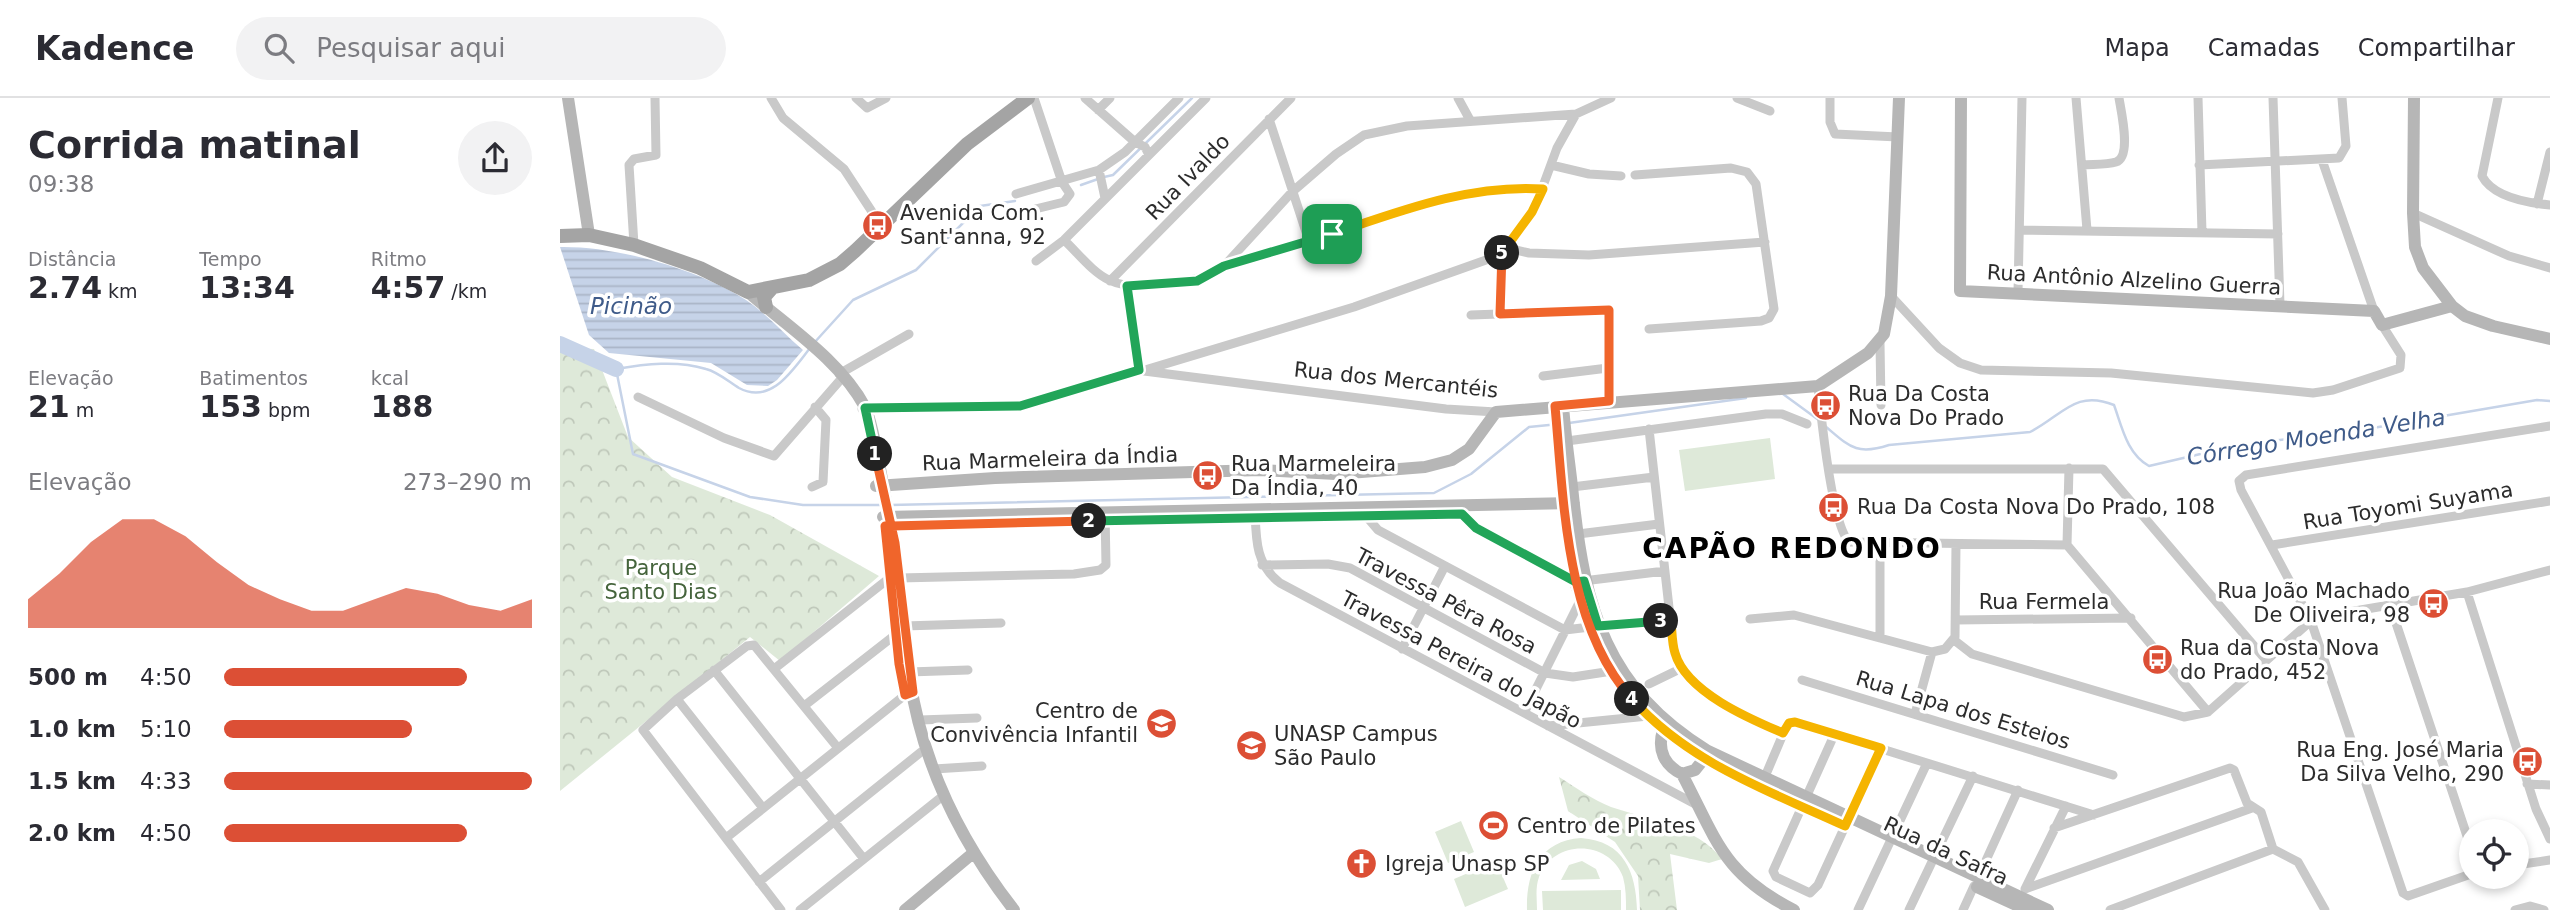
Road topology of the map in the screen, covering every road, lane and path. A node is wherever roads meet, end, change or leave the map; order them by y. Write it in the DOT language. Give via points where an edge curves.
graph roads {
  1 [pos="568,98"];
  2 [pos="655,98"];
  3 [pos="856,98"];
  4 [pos="886,98"];
  5 [pos="1028,98"];
  6 [pos="1034,98"];
  7 [pos="1085,98"];
  8 [pos="1110,98"];
  9 [pos="1178,98"];
  10 [pos="1206,98"];
  11 [pos="1291,98"];
  12 [pos="1458,98"];
  13 [pos="1611,98"];
  14 [pos="1737,98"];
  15 [pos="1830,98"];
  16 [pos="1899,98"];
  17 [pos="1961,98"];
  18 [pos="2022,98"];
  19 [pos="2076,98"];
  20 [pos="2119,98"];
  21 [pos="2198,98"];
  22 [pos="2273,98"];
  23 [pos="2342,98"];
  24 [pos="2414,98"];
  25 [pos="2498,98"];
  26 [pos="774,100"];
  27 [pos="1098,110"];
  28 [pos="1770,111"];
  29 [pos="1576,114"];
  30 [pos="1269,119"];
  31 [pos="1470,120"];
  32 [pos="1899,137"];
  33 [pos="1137,143"];
  34 [pos="2550,152"];
  35 [pos="1148,153"];
  36 [pos="2322,160"];
  37 [pos="2276,163"];
  38 [pos="1551,165"];
  39 [pos="2082,165"];
  40 [pos="2199,165"];
  41 [pos="1100,172"];
  42 [pos="1635,175"];
  43 [pos="1621,176"];
  44 [pos="1062,182"];
  45 [pos="1543,189"];
  46 [pos="1292,192"];
  47 [pos="1104,193"];
  48 [pos="1016,194"];
  49 [pos="2537,204"];
  50 [pos="2550,205"];
  51 [pos="1027,211"];
  52 [pos="2413,213"];
  53 [pos="882,227"];
  54 [pos="2020,229"];
  55 [pos="2087,230"];
  56 [pos="2202,232"];
  57 [pos="2278,234"];
  58 [pos="589,235"];
  59 [pos="560,236"];
  60 [pos="1065,240"];
  61 [pos="1309,241"];
  62 [pos="1765,242"];
  63 [pos="635,245"];
  64 [pos="1503,252"];
  65 [pos="1036,261"];
  66 [pos="1224,266"];
  67 [pos="2550,268"];
  68 [pos="1110,281"];
  69 [pos="1127,286"];
  70 [pos="772,288"];
  71 [pos="748,292"];
  72 [pos="2018,292"];
  73 [pos="1891,296"];
  74 [pos="2280,305"];
  75 [pos="2452,306"];
  76 [pos="766,307"];
  77 [pos="2374,311"];
  78 [pos="1500,314"];
  79 [pos="1471,315"];
  80 [pos="2382,324"];
  81 [pos="1649,329"];
  82 [pos="909,334"];
  83 [pos="2550,340"];
  84 [pos="1880,343"];
  85 [pos="1608,368"];
  86 [pos="1139,370"];
  87 [pos="841,376"];
  88 [pos="1543,376"];
  89 [pos="1818,393"];
  90 [pos="638,397"];
  91 [pos="1609,401"];
  92 [pos="1881,405"];
  93 [pos="815,407"];
  94 [pos="864,409"];
  95 [pos="1559,409"];
  96 [pos="1496,412"];
  97 [pos="1807,424"];
  98 [pos="2550,426"];
  99 [pos="1649,429"];
  100 [pos="1564,440"];
  101 [pos="2069,468"];
  102 [pos="1829,469"];
  103 [pos="1654,477"];
  104 [pos="812,487"];
  105 [pos="1572,487"];
  106 [pos="880,488"];
  107 [pos="2550,501"];
  108 [pos="1570,507"];
  109 [pos="1460,510"];
  110 [pos="1255,513"];
  111 [pos="1366,516"];
  112 [pos="1105,517"];
  113 [pos="886,518"];
  114 [pos="1659,524"];
  115 [pos="1578,534"];
  116 [pos="1956,544"];
  117 [pos="1880,545"];
  118 [pos="2067,545"];
  119 [pos="2272,545"];
  120 [pos="1262,565"];
  121 [pos="1445,566"];
  122 [pos="2550,570"];
  123 [pos="1665,571"];
  124 [pos="895,577"];
  125 [pos="1580,582"];
  126 [pos="2467,592"];
  127 [pos="1581,599"];
  128 [pos="2390,605"];
  129 [pos="1424,607"];
  130 [pos="2132,618"];
  131 [pos="1750,619"];
  132 [pos="1956,620"];
  133 [pos="1671,621"];
  134 [pos="2311,621"];
  135 [pos="1002,623"];
  136 [pos="1594,627"];
  137 [pos="899,630"];
  138 [pos="1565,630"];
  139 [pos="1880,638"];
  140 [pos="1954,640"];
  141 [pos="1402,649"];
  142 [pos="1932,652"];
  143 [pos="2266,660"];
  144 [pos="1682,668"];
  145 [pos="774,669"];
  146 [pos="714,670"];
  147 [pos="968,670"];
  148 [pos="1612,671"];
  149 [pos="909,672"];
  150 [pos="1545,673"];
  151 [pos="1802,680"];
  152 [pos="1649,684"];
  153 [pos="909,694"];
  154 [pos="677,699"];
  155 [pos="804,706"];
  156 [pos="2208,712"];
  157 [pos="1524,713"];
  158 [pos="1915,713"];
  159 [pos="1648,716"];
  160 [pos="977,718"];
  161 [pos="920,720"];
  162 [pos="1548,726"];
  163 [pos="1663,730"];
  164 [pos="1783,733"];
  165 [pos="1835,733"];
  166 [pos="838,748"];
  167 [pos="1881,748"];
  168 [pos="921,752"];
  169 [pos="1706,756"];
  170 [pos="1927,763"];
  171 [pos="982,766"];
  172 [pos="934,769"];
  173 [pos="1682,774"];
  174 [pos="2113,775"];
  175 [pos="1973,776"];
  176 [pos="799,779"];
  177 [pos="1764,779"];
  178 [pos="2528,784"];
  179 [pos="2550,785"];
  180 [pos="2018,790"];
  181 [pos="939,799"];
  182 [pos="1805,803"];
  183 [pos="1699,806"];
  184 [pos="2066,806"];
  185 [pos="2252,807"];
  186 [pos="763,808"];
  187 [pos="2094,815"];
  188 [pos="2461,819"];
  189 [pos="1847,822"];
  190 [pos="833,823"];
  191 [pos="2054,828"];
  192 [pos="726,838"];
  193 [pos="2550,839"];
  194 [pos="1890,842"];
  195 [pos="2273,849"];
  196 [pos="969,857"];
  197 [pos="864,859"];
  198 [pos="2550,860"];
  199 [pos="1933,862"];
  200 [pos="2529,863"];
  201 [pos="2459,878"];
  202 [pos="759,882"];
  203 [pos="1976,882"];
  204 [pos="2021,902"];
  205 [pos="781,910"];
  206 [pos="800,910"];
  207 [pos="905,910"];
  208 [pos="1004,910"];
  209 [pos="1014,910"];
  210 [pos="1794,910"];
  211 [pos="1858,910"];
  212 [pos="1909,910"];
  213 [pos="1963,910"];
  214 [pos="2048,910"];
  215 [pos="2110,910"];
  216 [pos="2325,910"];
  217 [pos="2515,910"];
  218 [pos="2544,910"];
  1 -- 58 [label="street"];
  2 -- 63 [label="street" via="656,155 632,160 629,165"];
  3 -- 4 [label="street" via="863,107 871,108"];
  5 -- 53 [label="main road" via="967,144"];
  6 -- 44 [label="street"];
  7 -- 27 [label="street"];
  8 -- 27 [label="street"];
  9 -- 33 [label="street"];
  10 -- 35 [label="street"];
  11 -- 30 [label="street, Rua Ivaldo"];
  12 -- 31 [label="street"];
  13 -- 29 [label="street"];
  14 -- 28 [label="street"];
  15 -- 32 [label="street" via="1835,134"];
  16 -- 32 [label="street"];
  17 -- 72 [label="street, Rua Antônio Alzelino Guerra" via="1960,291"];
  18 -- 54 [label="street"];
  19 -- 39 [label="street"];
  20 -- 39 [label="street" via="2123,157 2117,162"];
  21 -- 40 [label="street"];
  22 -- 37 [label="street"];
  23 -- 36 [label="street" via="2345,151 2339,158"];
  24 -- 52 [label="street"];
  25 -- 49 [label="street" via="2482,176 2495,189"];
  26 -- 53 [label="street" via="783,118 845,169"];
  27 -- 33 [label="street"];
  29 -- 31 [label="street"];
  29 -- 38 [label="street"];
  30 -- 46 [label="street"];
  30 -- 68 [label="street, Rua Ivaldo"];
  31 -- 46 [label="street" via="1376,130 1351,142"];
  32 -- 73 [label="street"];
  33 -- 35 [label="street"];
  33 -- 41 [label="street"];
  34 -- 49 [label="street"];
  35 -- 47 [label="street"];
  36 -- 37 [label="street"];
  36 -- 77 [label="street"];
  37 -- 40 [label="street"];
  37 -- 57 [label="street"];
  38 -- 43 [label="street"];
  38 -- 45 [label="street"];
  39 -- 55 [label="street"];
  40 -- 56 [label="street"];
  41 -- 44 [label="street"];
  41 -- 47 [label="street"];
  42 -- 62 [label="street" via="1741,169 1756,184"];
  44 -- 48 [label="street"];
  44 -- 51 [label="street" via="1070,194 1067,200"];
  45 -- 61 [label="street" via="1496,190 1438,200"];
  45 -- 64 [label="street"];
  46 -- 61 [label="street"];
  46 -- 66 [label="street"];
  47 -- 60 [label="street"];
  49 -- 50 [label="street"];
  52 -- 67 [label="street" via="2509,256"];
  52 -- 75 [label="street" via="2418,258"];
  53 -- 70 [label="main road" via="828,271"];
  54 -- 55 [label="street"];
  54 -- 72 [label="street"];
  55 -- 56 [label="street"];
  56 -- 57 [label="street"];
  57 -- 74 [label="street"];
  58 -- 59 [label="main road"];
  58 -- 63 [label="main road"];
  60 -- 65 [label="street"];
  60 -- 68 [label="street"];
  61 -- 66 [label="street"];
  62 -- 64 [label="street" via="1589,255"];
  62 -- 81 [label="street" via="1774,309 1769,318"];
  63 -- 71 [label="main road" via="700,268"];
  64 -- 78 [label="street"];
  64 -- 86 [label="street" via="1354,307"];
  66 -- 69 [label="street" via="1197,281"];
  68 -- 69 [label="street"];
  69 -- 86 [label="street"];
  70 -- 71 [label="main road"];
  70 -- 76 [label="main road" via="764,297"];
  71 -- 76 [label="street"];
  72 -- 74 [label="street, Rua Antônio Alzelino Guerra"];
  73 -- 80 [label="street" via="1939,348 1960,363 1981,370 2110,373 2313,393 2400,368 2400,355"];
  73 -- 84 [label="street"];
  74 -- 77 [label="street, Rua Antônio Alzelino Guerra"];
  75 -- 80 [label="street"];
  75 -- 83 [label="street" via="2493,326"];
  76 -- 87 [label="street"];
  77 -- 80 [label="street"];
  78 -- 79 [label="street"];
  78 -- 85 [label="street" via="1609,310"];
  82 -- 87 [label="street"];
  84 -- 89 [label="street, Rua dos Mercantéis"];
  84 -- 92 [label="street"];
  85 -- 88 [label="street"];
  85 -- 91 [label="street"];
  86 -- 94 [label="street" via="1020,406"];
  86 -- 96 [label="street, Rua dos Mercantéis"];
  87 -- 93 [label="street"];
  87 -- 94 [label="street"];
  89 -- 91 [label="street, Rua dos Mercantéis"];
  89 -- 102 [label="street"];
  90 -- 93 [label="street" via="774,456"];
  91 -- 95 [label="street, Rua dos Mercantéis"];
  93 -- 104 [label="street" via="826,421 823,482"];
  94 -- 106 [label="street"];
  95 -- 96 [label="street, Rua dos Mercantéis"];
  95 -- 100 [label="street"];
  96 -- 106 [label="street, Rua Marmeleira da Índia" via="1469,449 1452,460 1425,467 1336,474 1260,470 995,478"];
  97 -- 99 [label="street" via="1776,413"];
  98 -- 119 [label="street" via="2244,476 2239,481 2241,489"];
  99 -- 100 [label="street"];
  99 -- 103 [label="street"];
  100 -- 105 [label="street"];
  100 -- 108 [label="street"];
  101 -- 102 [label="street"];
  101 -- 118 [label="street"];
  101 -- 143 [label="street" via="2098,468 2111,475"];
  102 -- 117 [label="street" via="1845,538"];
  103 -- 105 [label="street"];
  103 -- 114 [label="street"];
  105 -- 108 [label="street"];
  106 -- 113 [label="street"];
  107 -- 119 [label="street, Rua Toyomi Suyama"];
  108 -- 109 [label="street"];
  108 -- 115 [label="street"];
  108 -- 125 [label="street"];
  109 -- 110 [label="street"];
  109 -- 111 [label="street"];
  109 -- 125 [label="street" via="1476,528"];
  110 -- 111 [label="street"];
  110 -- 112 [label="street"];
  110 -- 120 [label="street"];
  111 -- 121 [label="street" via="1378,530"];
  112 -- 113 [label="street"];
  112 -- 124 [label="street" via="1106,565 1100,570"];
  113 -- 124 [label="street"];
  114 -- 115 [label="street"];
  114 -- 123 [label="street"];
  115 -- 125 [label="street"];
  116 -- 117 [label="street"];
  116 -- 118 [label="street"];
  116 -- 132 [label="street"];
  117 -- 139 [label="street"];
  118 -- 130 [label="street"];
  119 -- 134 [label="street"];
  120 -- 129 [label="street, Travessa Pêra Rosa" via="1339,565"];
  120 -- 141 [label="street, Travessa Pereira do Japão" via="1294,592"];
  121 -- 129 [label="street"];
  121 -- 138 [label="street"];
  122 -- 126 [label="street"];
  123 -- 125 [label="street"];
  123 -- 133 [label="street"];
  124 -- 137 [label="street"];
  124 -- 145 [label="street"];
  125 -- 127 [label="street"];
  125 -- 136 [label="street"];
  126 -- 128 [label="street"];
  126 -- 178 [label="street"];
  127 -- 136 [label="street"];
  127 -- 138 [label="street"];
  128 -- 134 [label="street"];
  128 -- 188 [label="street"];
  129 -- 141 [label="street"];
  129 -- 150 [label="street, Travessa Pêra Rosa"];
  130 -- 132 [label="street, Rua Fermela"];
  130 -- 156 [label="street"];
  131 -- 139 [label="street" via="1794,615"];
  132 -- 140 [label="street"];
  133 -- 136 [label="street"];
  133 -- 144 [label="street" via="1674,652"];
  134 -- 143 [label="street"];
  134 -- 201 [label="street" via="2404,894"];
  135 -- 137 [label="street"];
  136 -- 138 [label="street"];
  136 -- 148 [label="street, Rua da Safra"];
  136 -- 169 [label="street" via="1639,694"];
  137 -- 149 [label="street"];
  137 -- 153 [label="street"];
  137 -- 155 [label="street"];
  138 -- 150 [label="street"];
  139 -- 142 [label="street"];
  140 -- 142 [label="street" via="1945,649"];
  140 -- 156 [label="street" via="1968,653 2114,698 2184,717"];
  141 -- 157 [label="street, Travessa Pereira do Japão"];
  142 -- 158 [label="street"];
  143 -- 156 [label="street"];
  144 -- 152 [label="street"];
  144 -- 164 [label="street" via="1731,709"];
  145 -- 146 [label="street" via="752,645"];
  145 -- 155 [label="street"];
  146 -- 154 [label="street"];
  146 -- 176 [label="street"];
  147 -- 149 [label="street"];
  148 -- 150 [label="street, Travessa Pêra Rosa" via="1573,677"];
  148 -- 159 [label="street, Rua da Safra"];
  149 -- 153 [label="street"];
  150 -- 157 [label="street"];
  151 -- 158 [label="street, Rua Lapa dos Esteios"];
  153 -- 161 [label="street"];
  153 -- 166 [label="street"];
  153 -- 168 [label="street"];
  154 -- 186 [label="street"];
  154 -- 192 [label="street" via="643,732"];
  155 -- 166 [label="street"];
  157 -- 162 [label="street, Travessa Pereira do Japão"];
  158 -- 174 [label="street, Rua Lapa dos Esteios"];
  159 -- 162 [label="street"];
  159 -- 163 [label="street, Rua da Safra"];
  160 -- 161 [label="street"];
  161 -- 172 [label="street"];
  162 -- 183 [label="street, Travessa Pereira do Japão"];
  163 -- 169 [label="street, Rua da Safra"];
  163 -- 173 [label="street" via="1663,756"];
  164 -- 165 [label="street" via="1793,721"];
  164 -- 177 [label="street"];
  165 -- 167 [label="street"];
  165 -- 182 [label="street"];
  166 -- 176 [label="street"];
  167 -- 170 [label="street"];
  167 -- 189 [label="street"];
  168 -- 181 [label="street"];
  168 -- 190 [label="street"];
  169 -- 173 [label="street" via="1695,770"];
  169 -- 177 [label="street, Rua da Safra"];
  169 -- 182 [label="street, Rua da Safra"];
  170 -- 175 [label="street"];
  170 -- 194 [label="street"];
  171 -- 172 [label="street"];
  172 -- 196 [label="street"];
  173 -- 183 [label="street"];
  175 -- 180 [label="street"];
  175 -- 199 [label="street"];
  176 -- 186 [label="street"];
  176 -- 190 [label="street"];
  177 -- 182 [label="street, Rua da Safra"];
  178 -- 179 [label="street"];
  178 -- 193 [label="street"];
  180 -- 184 [label="street"];
  180 -- 203 [label="street"];
  181 -- 196 [label="street"];
  181 -- 197 [label="street"];
  182 -- 189 [label="street, Rua da Safra"];
  182 -- 189 [label="street" via="1773,873 1808,892 1815,891"];
  183 -- 210 [label="street" via="1736,871 1760,892"];
  184 -- 187 [label="street"];
  184 -- 191 [label="street"];
  185 -- 187 [label="street" via="2231,768"];
  185 -- 195 [label="street" via="2261,812"];
  185 -- 204 [label="street"];
  186 -- 192 [label="street"];
  187 -- 191 [label="street"];
  189 -- 194 [label="street, Rua da Safra"];
  190 -- 197 [label="street"];
  190 -- 202 [label="street"];
  191 -- 204 [label="street"];
  192 -- 202 [label="street"];
  194 -- 199 [label="street, Rua da Safra"];
  194 -- 211 [label="street"];
  195 -- 215 [label="street"];
  195 -- 216 [label="street" via="2298,862"];
  196 -- 207 [label="street"];
  196 -- 208 [label="street"];
  196 -- 209 [label="street"];
  197 -- 206 [label="street"];
  198 -- 200 [label="street"];
  199 -- 203 [label="street, Rua da Safra"];
  199 -- 212 [label="street"];
  202 -- 205 [label="street"];
  203 -- 204 [label="street, Rua da Safra"];
  203 -- 213 [label="street"];
  204 -- 214 [label="street, Rua da Safra"];
  217 -- 218 [label="street" via="2530,906"];
}
